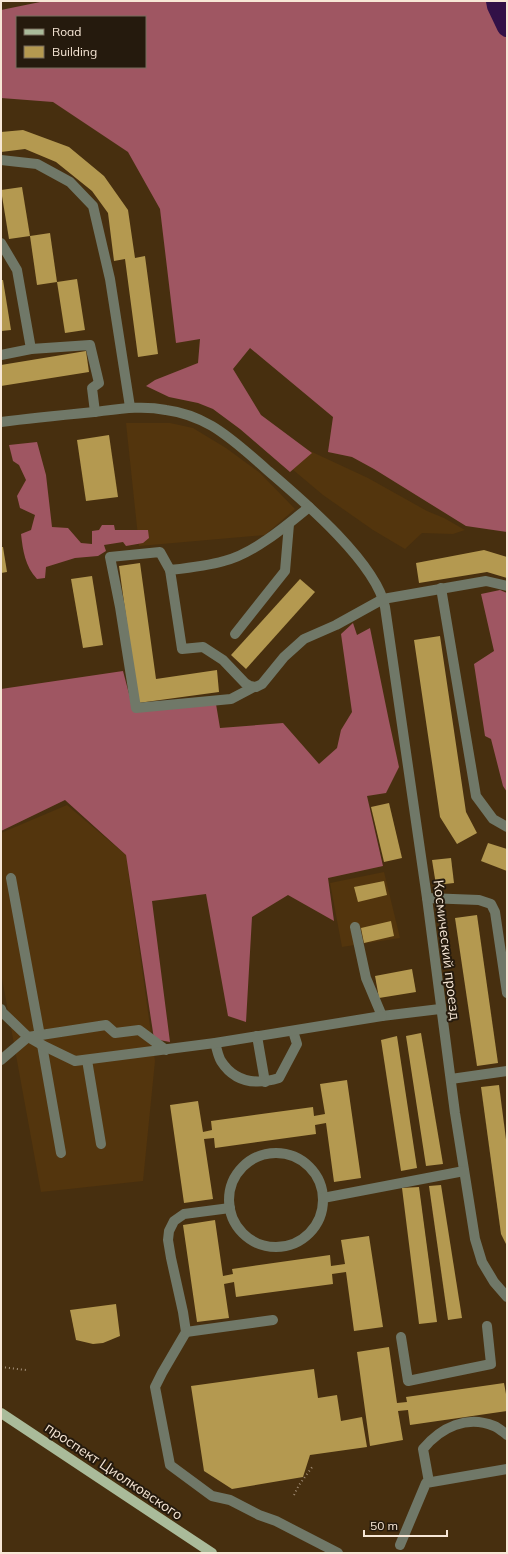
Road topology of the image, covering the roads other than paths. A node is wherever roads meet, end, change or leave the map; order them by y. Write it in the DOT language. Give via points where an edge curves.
graph roads {
  1 [pos="1,160"];
  2 [pos="1,243"];
  3 [pos="31,349"];
  4 [pos="1,355"];
  5 [pos="130,407"];
  6 [pos="95,412"];
  7 [pos="1,422"];
  8 [pos="309,508"];
  9 [pos="289,524"];
  10 [pos="170,570"];
  11 [pos="507,586"];
  12 [pos="441,588"];
  13 [pos="383,599"];
  14 [pos="235,634"];
  15 [pos="254,687"];
  16 [pos="507,827"];
  17 [pos="10,878"];
  18 [pos="427,898"];
  19 [pos="355,927"];
  20 [pos="507,993"];
  21 [pos="440,1008"];
  22 [pos="1,1009"];
  23 [pos="382,1016"];
  24 [pos="293,1031"];
  25 [pos="257,1036"];
  26 [pos="28,1037"];
  27 [pos="41,1041"];
  28 [pos="215,1043"];
  29 [pos="166,1050"];
  30 [pos="1,1060"];
  31 [pos="88,1060"];
  32 [pos="507,1071"];
  33 [pos="451,1079"];
  34 [pos="265,1082"];
  35 [pos="100,1144"];
  36 [pos="61,1153"];
  37 [pos="464,1171"];
  38 [pos="323,1198"];
  39 [pos="230,1208"];
  40 [pos="507,1297"];
  41 [pos="273,1320"];
  42 [pos="487,1326"];
  43 [pos="186,1332"];
  44 [pos="401,1337"];
  45 [pos="1,1413"];
  46 [pos="507,1435"];
  47 [pos="507,1469"];
  48 [pos="429,1482"];
  49 [pos="400,1545"];
  50 [pos="212,1553"];
  51 [pos="338,1553"];
  1 -- 5 [label="street" via="37,164 70,182 93,206 110,280"];
  2 -- 3 [label="street" via="17,270"];
  3 -- 4 [label="street"];
  3 -- 6 [label="street" via="90,344 99,383 92,388"];
  5 -- 6 [label="street, Космический проезд"];
  5 -- 8 [label="street, Космический проезд" via="176,412 211,425 239,446"];
  6 -- 7 [label="street, Космический проезд"];
  8 -- 9 [label="street"];
  8 -- 13 [label="street, Космический проезд" via="357,557"];
  9 -- 10 [label="street" via="244,554 224,562"];
  9 -- 14 [label="street" via="285,571"];
  10 -- 15 [label="street" via="182,649 203,647 223,660 245,683"];
  10 -- 15 [label="street" via="160,552 110,557 136,708 230,699"];
  11 -- 12 [label="street" via="486,581"];
  12 -- 13 [label="street"];
  12 -- 16 [label="street" via="476,796 493,819"];
  13 -- 15 [label="street" via="304,639 284,657 262,684"];
  13 -- 18 [label="street, Космический проезд"];
  17 -- 27 [label="street"];
  18 -- 20 [label="street" via="479,900 490,904 495,912"];
  18 -- 21 [label="street, Космический проезд"];
  19 -- 23 [label="street" via="366,978"];
  21 -- 23 [label="street"];
  21 -- 33 [label="street, Космический проезд"];
  22 -- 26 [label="street"];
  23 -- 24 [label="street"];
  24 -- 25 [label="street"];
  24 -- 34 [label="street" via="297,1044 289,1060 278,1078"];
  25 -- 28 [label="street"];
  25 -- 34 [label="street"];
  26 -- 27 [label="street"];
  26 -- 30 [label="street"];
  27 -- 29 [label="street" via="106,1025 115,1033 139,1030"];
  27 -- 31 [label="street" via="75,1061"];
  27 -- 36 [label="street"];
  28 -- 29 [label="street"];
  28 -- 34 [label="street" via="220,1060 235,1076 248,1082"];
  29 -- 31 [label="street"];
  31 -- 35 [label="street"];
  32 -- 33 [label="street"];
  33 -- 37 [label="street, Космический проезд"];
  37 -- 38 [label="street"];
  37 -- 40 [label="street, Космический проезд" via="475,1239 482,1262"];
  38 -- 39 [label="street" via="321,1213 314,1228 303,1239 289,1245 273,1247 258,1244 245,1235 235,1223"];
  38 -- 39 [label="street" via="320,1183 312,1170 300,1160 286,1154 271,1154 256,1158 243,1166 234,1179 229,1193"];
  39 -- 43 [label="street" via="184,1214 170,1227 168,1244"];
  41 -- 43 [label="street"];
  42 -- 44 [label="street" via="491,1364 408,1381"];
  43 -- 51 [label="street" via="155,1387 170,1465 212,1496 230,1500"];
  45 -- 50 [label="main road, проспект Циолковского"];
  46 -- 48 [label="street" via="495,1426 476,1422 460,1423 445,1429 432,1438 423,1449"];
  47 -- 48 [label="street"];
  48 -- 49 [label="street" via="426,1483"];
}
